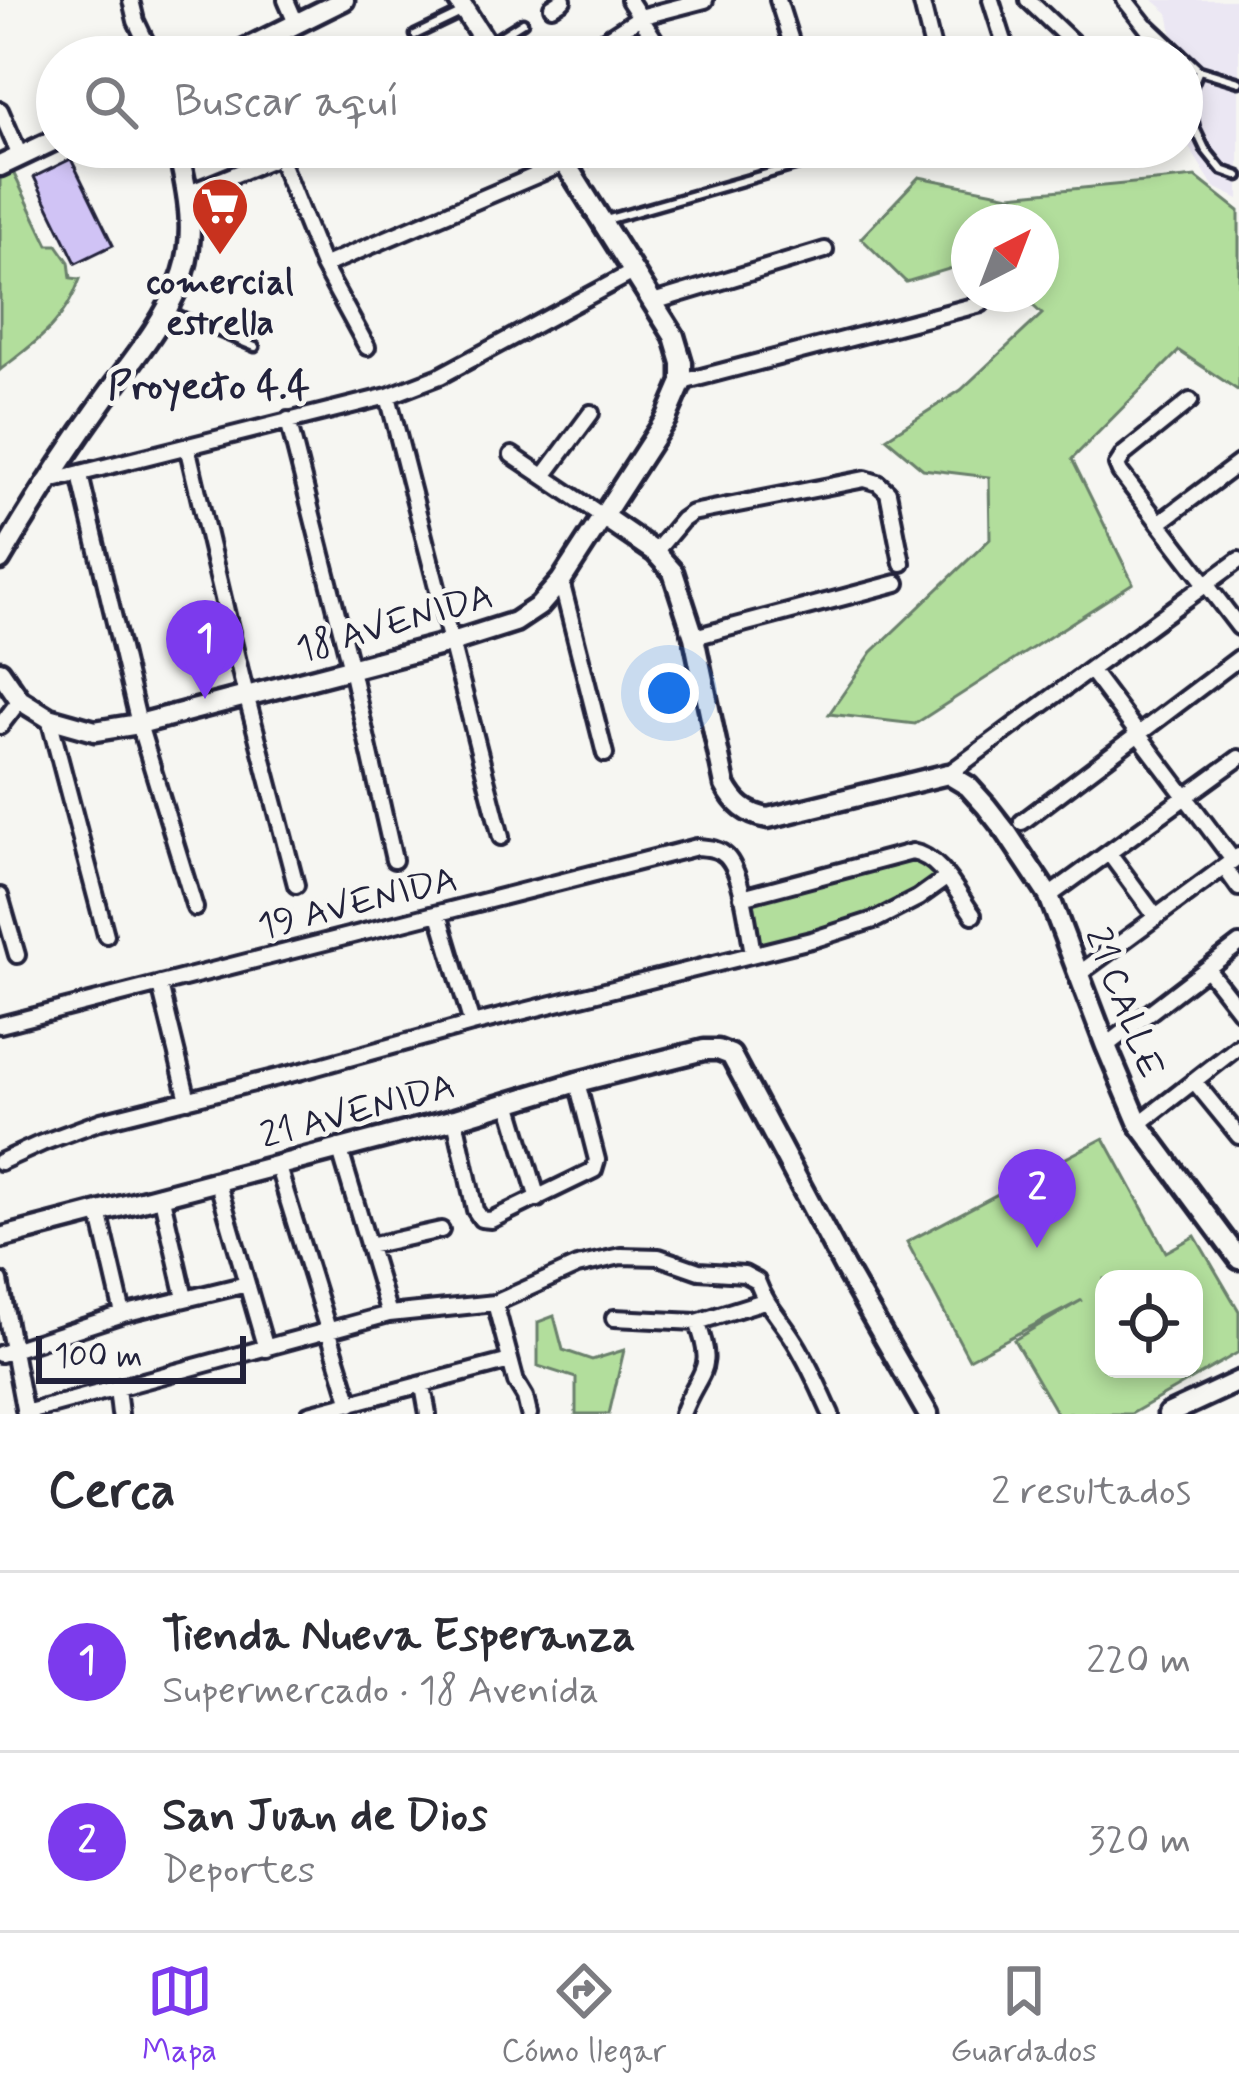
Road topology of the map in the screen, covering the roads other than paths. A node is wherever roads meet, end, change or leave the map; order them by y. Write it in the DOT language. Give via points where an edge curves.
graph roads {
  1 [pos="131,0"];
  2 [pos="286,0"];
  3 [pos="344,0"];
  4 [pos="629,0"];
  5 [pos="705,0"];
  6 [pos="778,0"];
  7 [pos="920,0"];
  8 [pos="991,0"];
  9 [pos="1028,0"];
  10 [pos="1130,5"];
  11 [pos="461,6"];
  12 [pos="640,17"];
  13 [pos="523,22"];
  14 [pos="296,23"];
  15 [pos="415,35"];
  16 [pos="143,36"];
  17 [pos="270,36"];
  18 [pos="481,36"];
  19 [pos="508,36"];
  20 [pos="611,36"];
  21 [pos="652,36"];
  22 [pos="789,36"];
  23 [pos="929,36"];
  24 [pos="1003,36"];
  25 [pos="1066,36"];
  26 [pos="1151,36"];
  27 [pos="1162,36"];
  28 [pos="1203,71"];
  29 [pos="1239,82"];
  30 [pos="0,110"];
  31 [pos="1203,145"];
  32 [pos="36,149"];
  33 [pos="20,156"];
  34 [pos="0,166"];
  35 [pos="182,168"];
  36 [pos="251,168"];
  37 [pos="282,168"];
  38 [pos="532,168"];
  39 [pos="569,168"];
  40 [pos="787,168"];
  41 [pos="1239,176"];
  42 [pos="189,193"];
  43 [pos="603,220"];
  44 [pos="825,250"];
  45 [pos="322,266"];
  46 [pos="635,271"];
  47 [pos="653,302"];
  48 [pos="165,310"];
  49 [pos="951,312"];
  50 [pos="254,347"];
  51 [pos="368,347"];
  52 [pos="682,382"];
  53 [pos="388,396"];
  54 [pos="1190,401"];
  55 [pos="591,412"];
  56 [pos="288,420"];
  57 [pos="188,446"];
  58 [pos="512,454"];
  59 [pos="1239,464"];
  60 [pos="87,473"];
  61 [pos="544,476"];
  62 [pos="45,482"];
  63 [pos="604,517"];
  64 [pos="1159,523"];
  65 [pos="655,552"];
  66 [pos="0,560"];
  67 [pos="1239,560"];
  68 [pos="902,563"];
  69 [pos="561,581"];
  70 [pos="898,583"];
  71 [pos="1205,585"];
  72 [pos="1239,627"];
  73 [pos="694,637"];
  74 [pos="449,643"];
  75 [pos="1239,658"];
  76 [pos="351,669"];
  77 [pos="1090,670"];
  78 [pos="0,671"];
  79 [pos="246,695"];
  80 [pos="20,700"];
  81 [pos="49,718"];
  82 [pos="140,724"];
  83 [pos="0,726"];
  84 [pos="1139,733"];
  85 [pos="605,754"];
  86 [pos="1239,758"];
  87 [pos="948,774"];
  88 [pos="1186,796"];
  89 [pos="1022,821"];
  90 [pos="501,837"];
  91 [pos="1109,853"];
  92 [pos="394,860"];
  93 [pos="1232,861"];
  94 [pos="946,878"];
  95 [pos="296,885"];
  96 [pos="1239,888"];
  97 [pos="0,896"];
  98 [pos="1049,896"];
  99 [pos="742,897"];
  100 [pos="195,908"];
  101 [pos="439,914"];
  102 [pos="973,915"];
  103 [pos="1156,917"];
  104 [pos="106,935"];
  105 [pos="1239,944"];
  106 [pos="753,952"];
  107 [pos="16,955"];
  108 [pos="1207,969"];
  109 [pos="1080,973"];
  110 [pos="160,985"];
  111 [pos="1239,1010"];
  112 [pos="472,1024"];
  113 [pos="0,1025"];
  114 [pos="1106,1046"];
  115 [pos="1239,1046"];
  116 [pos="1194,1081"];
  117 [pos="577,1082"];
  118 [pos="188,1100"];
  119 [pos="509,1102"];
  120 [pos="454,1119"];
  121 [pos="1138,1124"];
  122 [pos="1239,1136"];
  123 [pos="339,1147"];
  124 [pos="0,1162"];
  125 [pos="277,1163"];
  126 [pos="217,1180"];
  127 [pos="161,1195"];
  128 [pos="538,1199"];
  129 [pos="100,1211"];
  130 [pos="441,1230"];
  131 [pos="0,1238"];
  132 [pos="368,1246"];
  133 [pos="1239,1259"];
  134 [pos="0,1281"];
  135 [pos="247,1284"];
  136 [pos="185,1298"];
  137 [pos="764,1301"];
  138 [pos="495,1303"];
  139 [pos="123,1314"];
  140 [pos="389,1314"];
  141 [pos="614,1318"];
  142 [pos="698,1322"];
  143 [pos="328,1332"];
  144 [pos="266,1348"];
  145 [pos="6,1351"];
  146 [pos="510,1361"];
  147 [pos="1239,1381"];
  148 [pos="423,1386"];
  149 [pos="117,1388"];
  150 [pos="351,1404"];
  151 [pos="25,1413"];
  152 [pos="120,1414"];
  153 [pos="309,1414"];
  154 [pos="428,1414"];
  155 [pos="529,1414"];
  156 [pos="682,1414"];
  157 [pos="831,1414"];
  158 [pos="928,1414"];
  159 [pos="1168,1414"];
  1 -- 16 [label="street"];
  2 -- 14 [label="street"];
  3 -- 14 [label="street"];
  4 -- 12 [label="street"];
  5 -- 12 [label="street"];
  6 -- 22 [label="street"];
  7 -- 23 [label="street"];
  8 -- 24 [label="street"];
  9 -- 25 [label="street"];
  10 -- 26 [label="street"];
  10 -- 27 [label="lane"];
  11 -- 15 [label="lane"];
  11 -- 18 [label="street"];
  12 -- 20 [label="street"];
  12 -- 21 [label="street"];
  13 -- 19 [label="lane"];
  14 -- 17 [label="street"];
  28 -- 29 [label="lane"];
  30 -- 33 [label="street"];
  31 -- 41 [label="lane" via="1222,170"];
  32 -- 33 [label="street"];
  33 -- 34 [label="street"];
  35 -- 42 [label="street"];
  36 -- 42 [label="street"];
  37 -- 45 [label="street"];
  38 -- 45 [label="street"];
  39 -- 43 [label="street"];
  40 -- 43 [label="lane"];
  42 -- 48 [label="street" via="181,281"];
  43 -- 46 [label="street"];
  44 -- 47 [label="street"];
  45 -- 51 [label="street"];
  46 -- 47 [label="street"];
  46 -- 53 [label="street"];
  47 -- 52 [label="street" via="674,336"];
  48 -- 50 [label="lane"];
  48 -- 62 [label="street"];
  49 -- 52 [label="street"];
  52 -- 63 [label="street, 18 AVENIDA"];
  53 -- 56 [label="street"];
  53 -- 74 [label="street"];
  54 -- 64 [label="street" via="1117,465"];
  55 -- 61 [label="street"];
  56 -- 57 [label="street"];
  56 -- 76 [label="street"];
  57 -- 60 [label="street"];
  57 -- 79 [label="street"];
  58 -- 61 [label="street"];
  59 -- 64 [label="street"];
  60 -- 62 [label="street"];
  60 -- 82 [label="street"];
  61 -- 63 [label="street"];
  62 -- 66 [label="street"];
  63 -- 65 [label="street"];
  63 -- 69 [label="street, 18 AVENIDA"];
  64 -- 71 [label="street"];
  65 -- 68 [label="street" via="692,513 865,479 888,492"];
  65 -- 73 [label="street" via="673,572"];
  67 -- 71 [label="street"];
  69 -- 74 [label="street, 18 AVENIDA" via="515,622"];
  69 -- 85 [label="street"];
  70 -- 73 [label="street"];
  71 -- 72 [label="street"];
  71 -- 77 [label="street"];
  73 -- 87 [label="street" via="725,785 745,811 768,818"];
  74 -- 76 [label="street, 18 AVENIDA"];
  74 -- 90 [label="street"];
  75 -- 84 [label="street"];
  76 -- 79 [label="street, 18 AVENIDA"];
  76 -- 92 [label="street"];
  77 -- 84 [label="street"];
  77 -- 87 [label="street"];
  78 -- 80 [label="street"];
  79 -- 82 [label="street, 18 AVENIDA"];
  79 -- 95 [label="street"];
  80 -- 81 [label="street, 18 AVENIDA"];
  80 -- 83 [label="street"];
  81 -- 82 [label="street, 18 AVENIDA" via="94,730"];
  81 -- 104 [label="street"];
  82 -- 100 [label="street"];
  84 -- 88 [label="street"];
  84 -- 89 [label="street"];
  86 -- 88 [label="street"];
  87 -- 98 [label="street, 21 CALLE" via="986,806"];
  88 -- 91 [label="street"];
  88 -- 93 [label="street"];
  91 -- 98 [label="street"];
  91 -- 103 [label="street"];
  93 -- 96 [label="street"];
  93 -- 103 [label="street"];
  94 -- 99 [label="street" via="934,860 912,852"];
  94 -- 102 [label="street"];
  94 -- 106 [label="street" via="877,919"];
  97 -- 107 [label="street"];
  98 -- 109 [label="street, 21 CALLE"];
  99 -- 101 [label="street, 19 AVENIDA" via="728,857 698,847"];
  99 -- 106 [label="street"];
  101 -- 110 [label="street, 19 AVENIDA"];
  101 -- 112 [label="street"];
  103 -- 109 [label="street"];
  105 -- 108 [label="street"];
  106 -- 112 [label="street"];
  108 -- 111 [label="street"];
  108 -- 114 [label="street"];
  109 -- 114 [label="street, 21 CALLE"];
  110 -- 113 [label="street, 19 AVENIDA"];
  110 -- 118 [label="street"];
  112 -- 118 [label="street"];
  114 -- 121 [label="street, 21 CALLE"];
  115 -- 116 [label="street"];
  116 -- 121 [label="street"];
  116 -- 122 [label="street"];
  117 -- 119 [label="street, 21 AVENIDA"];
  117 -- 128 [label="street" via="594,1170"];
  117 -- 158 [label="street, 21 AVENIDA" via="704,1050 731,1055"];
  118 -- 124 [label="street" via="101,1121"];
  119 -- 120 [label="street, 21 AVENIDA"];
  119 -- 128 [label="street"];
  120 -- 123 [label="street, 21 AVENIDA"];
  120 -- 128 [label="street" via="481,1220"];
  121 -- 133 [label="street, 21 CALLE"];
  123 -- 125 [label="street, 21 AVENIDA"];
  123 -- 132 [label="street"];
  125 -- 126 [label="street, 21 AVENIDA"];
  125 -- 143 [label="street"];
  126 -- 127 [label="street, 21 AVENIDA"];
  126 -- 135 [label="street"];
  127 -- 129 [label="street, 21 AVENIDA"];
  127 -- 136 [label="street"];
  129 -- 131 [label="street, 21 AVENIDA"];
  129 -- 139 [label="street"];
  130 -- 132 [label="street"];
  132 -- 140 [label="street"];
  134 -- 145 [label="street"];
  135 -- 136 [label="street"];
  135 -- 144 [label="street"];
  136 -- 139 [label="street"];
  137 -- 138 [label="street" via="757,1281 744,1274 621,1256 577,1266"];
  137 -- 142 [label="street"];
  137 -- 157 [label="street" via="805,1357"];
  138 -- 140 [label="street"];
  138 -- 146 [label="street"];
  139 -- 145 [label="street"];
  140 -- 143 [label="street"];
  141 -- 142 [label="street"];
  142 -- 156 [label="street" via="705,1368"];
  143 -- 144 [label="street"];
  143 -- 150 [label="street"];
  144 -- 149 [label="street"];
  145 -- 151 [label="street"];
  146 -- 148 [label="street"];
  146 -- 155 [label="street"];
  147 -- 159 [label="street"];
  148 -- 150 [label="street"];
  148 -- 154 [label="street"];
  149 -- 151 [label="street"];
  149 -- 152 [label="street"];
  150 -- 153 [label="street"];
}
